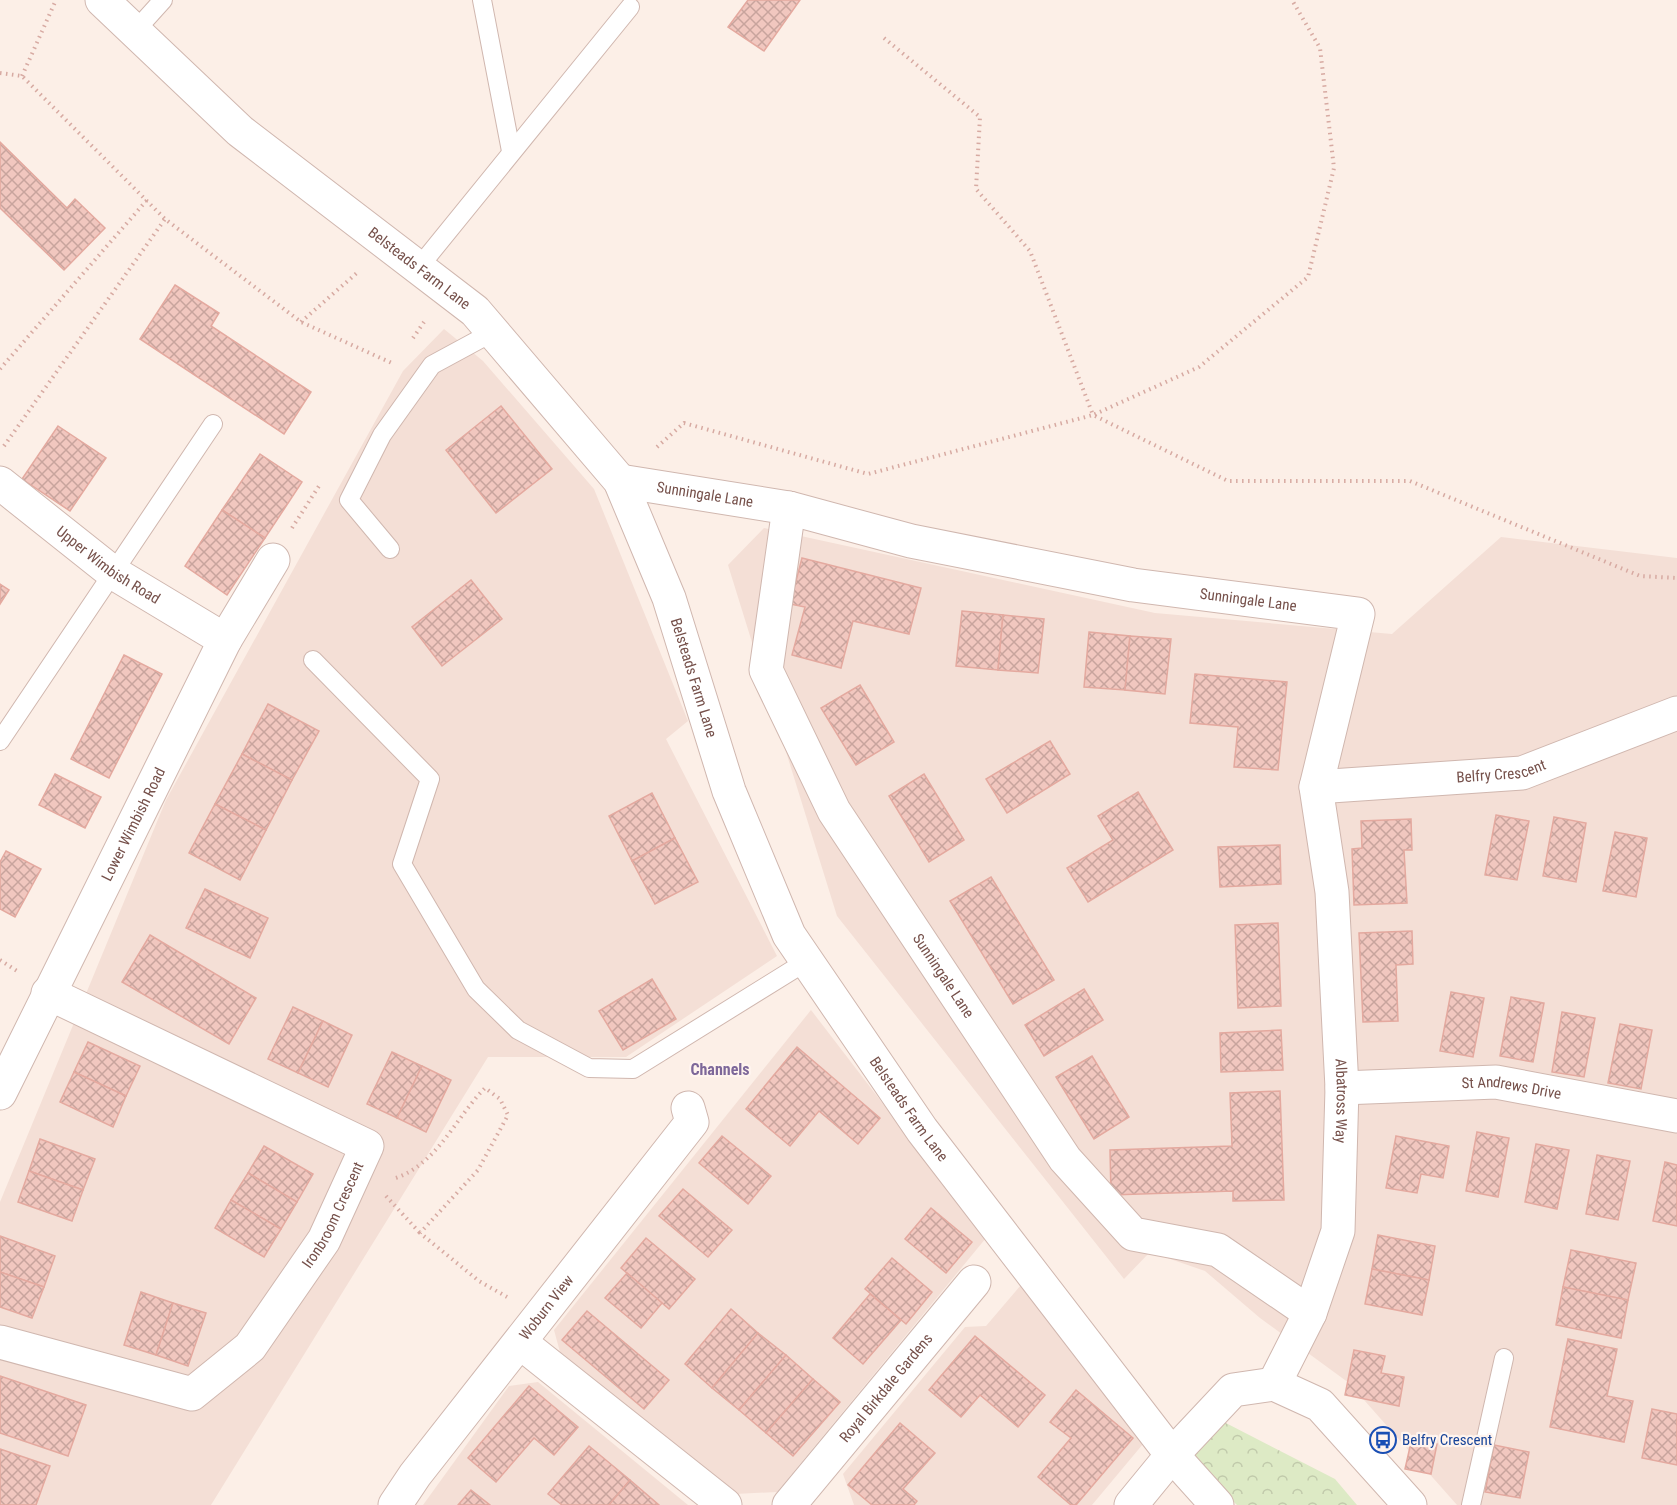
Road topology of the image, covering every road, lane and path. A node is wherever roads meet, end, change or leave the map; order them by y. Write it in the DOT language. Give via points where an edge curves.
graph roads {
  1 [pos="56,0"];
  2 [pos="102,0"];
  3 [pos="163,0"];
  4 [pos="482,0"];
  5 [pos="1292,0"];
  6 [pos="630,7"];
  7 [pos="135,31"];
  8 [pos="884,38"];
  9 [pos="0,72"];
  10 [pos="21,76"];
  11 [pos="511,151"];
  12 [pos="147,200"];
  13 [pos="165,219"];
  14 [pos="419,267"];
  15 [pos="493,332"];
  16 [pos="394,364"];
  17 [pos="0,369"];
  18 [pos="1093,414"];
  19 [pos="213,424"];
  20 [pos="0,452"];
  21 [pos="620,481"];
  22 [pos="0,483"];
  23 [pos="789,508"];
  24 [pos="390,549"];
  25 [pos="273,560"];
  26 [pos="112,572"];
  27 [pos="1677,578"];
  28 [pos="1358,614"];
  29 [pos="225,640"];
  30 [pos="313,660"];
  31 [pos="1677,714"];
  32 [pos="0,741"];
  33 [pos="1316,788"];
  34 [pos="807,961"];
  35 [pos="48,993"];
  36 [pos="1342,1088"];
  37 [pos="0,1093"];
  38 [pos="688,1108"];
  39 [pos="1677,1116"];
  40 [pos="367,1180"];
  41 [pos="420,1233"];
  42 [pos="974,1282"];
  43 [pos="1310,1313"];
  44 [pos="542,1316"];
  45 [pos="0,1342"];
  46 [pos="521,1343"];
  47 [pos="1504,1358"];
  48 [pos="1274,1384"];
  49 [pos="1172,1455"];
  50 [pos="800,1501"];
  51 [pos="1135,1504"];
  52 [pos="395,1505"];
  53 [pos="725,1505"];
  54 [pos="1217,1505"];
  55 [pos="1410,1505"];
  56 [pos="1471,1505"];
  1 -- 10 [label="path"];
  2 -- 7 [label="street, Belsteads Farm Lane"];
  3 -- 7 [label="lane"];
  4 -- 11 [label="lane"];
  5 -- 18 [label="path" via="1320,48 1334,168 1308,277 1199,367"];
  6 -- 11 [label="lane"];
  7 -- 14 [label="street, Belsteads Farm Lane" via="240,131"];
  8 -- 18 [label="path" via="980,117 976,189 1030,250"];
  9 -- 10 [label="path"];
  10 -- 12 [label="path"];
  11 -- 14 [label="lane"];
  12 -- 13 [label="path"];
  12 -- 17 [label="path"];
  13 -- 16 [label="path" via="301,321"];
  13 -- 20 [label="path"];
  14 -- 15 [label="street, Belsteads Farm Lane" via="475,310"];
  15 -- 21 [label="street, Belsteads Farm Lane"];
  15 -- 24 [label="lane" via="432,365 382,435 349,500"];
  18 -- 21 [label="path" via="868,474 684,423"];
  18 -- 27 [label="path" via="1228,481 1410,481 1641,576"];
  19 -- 26 [label="lane"];
  21 -- 23 [label="street, Sunningale Lane"];
  21 -- 34 [label="street, Belsteads Farm Lane" via="669,598 729,791 789,935"];
  22 -- 26 [label="street, Upper Wimbish Road"];
  23 -- 28 [label="street, Sunningale Lane" via="911,541 1133,585"];
  23 -- 43 [label="street, Sunningale Lane" via="766,670 834,811 1065,1159 1132,1233 1218,1250"];
  25 -- 29 [label="street, Lower Wimbish Road"];
  26 -- 29 [label="street, Upper Wimbish Road"];
  26 -- 32 [label="lane"];
  28 -- 33 [label="street, Albatross Way"];
  29 -- 35 [label="street, Lower Wimbish Road"];
  30 -- 34 [label="lane" via="430,778 402,864 476,989 518,1030 590,1068 633,1070"];
  31 -- 33 [label="street, Belfry Crescent" via="1522,773"];
  33 -- 36 [label="street, Albatross Way" via="1332,892"];
  34 -- 49 [label="street, Belsteads Farm Lane" via="922,1130"];
  35 -- 37 [label="street, Lower Wimbish Road"];
  35 -- 40 [label="street, Ironbroom Crescent" via="367,1146"];
  36 -- 39 [label="street, St Andrews Drive" via="1496,1082"];
  36 -- 43 [label="street, Albatross Way" via="1338,1231"];
  38 -- 44 [label="street, Woburn View" via="692,1122"];
  40 -- 41 [label="path"];
  40 -- 41 [label="path" via="409,1174 447,1139 485,1088 500,1099 508,1115 478,1170"];
  40 -- 45 [label="street, Ironbroom Crescent" via="250,1347 192,1394"];
  41 -- 44 [label="path" via="479,1281"];
  42 -- 50 [label="street, Royal Birkdale Gardens"];
  43 -- 48 [label="street, Albatross Way"];
  44 -- 46 [label="street, Woburn View"];
  46 -- 52 [label="street, Woburn View"];
  46 -- 53 [label="street"];
  47 -- 56 [label="lane"];
  48 -- 49 [label="street" via="1233,1390"];
  48 -- 55 [label="street" via="1320,1405"];
  49 -- 51 [label="street"];
  49 -- 54 [label="street, Belsteads Farm Lane"];
}
